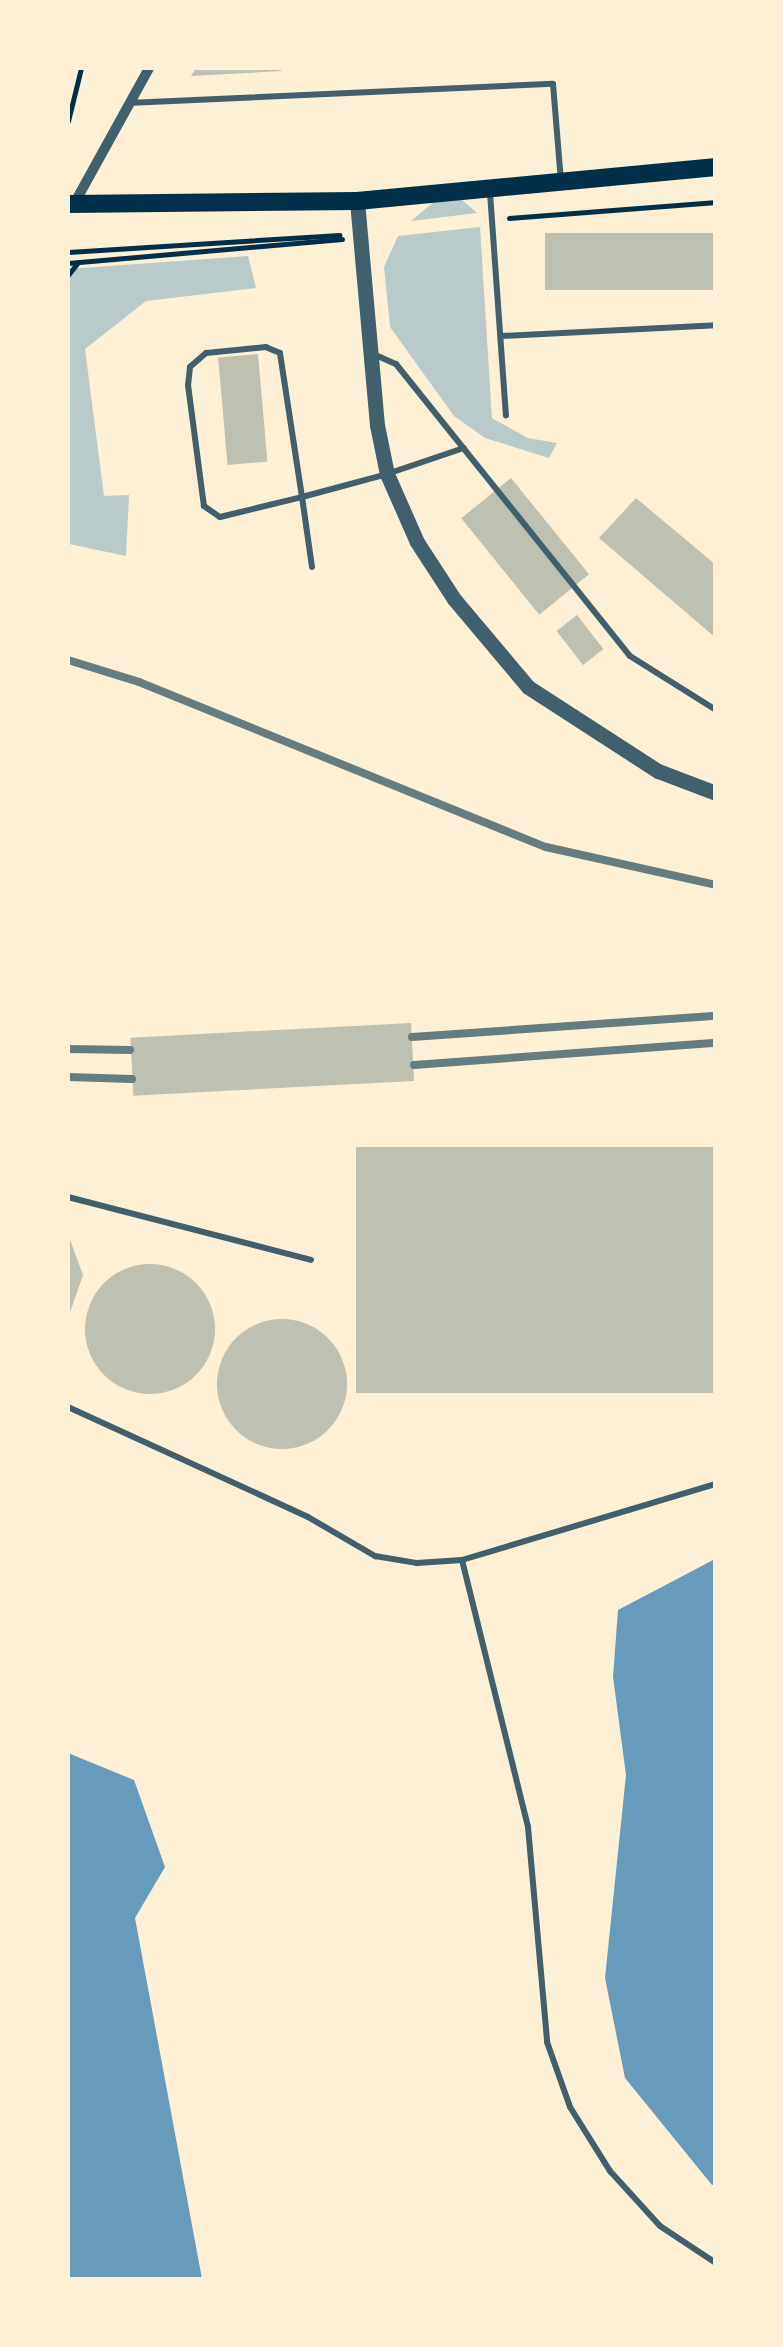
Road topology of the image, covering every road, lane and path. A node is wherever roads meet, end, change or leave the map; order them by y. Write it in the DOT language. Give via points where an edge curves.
graph roads {
  1 [pos="81,68"];
  2 [pos="149,68"];
  3 [pos="128,103"];
  4 [pos="68,121"];
  5 [pos="716,167"];
  6 [pos="561,182"];
  7 [pos="490,186"];
  8 [pos="357,200"];
  9 [pos="716,202"];
  10 [pos="71,204"];
  11 [pos="492,220"];
  12 [pos="360,234"];
  13 [pos="68,252"];
  14 [pos="78,262"];
  15 [pos="68,263"];
  16 [pos="68,275"];
  17 [pos="716,325"];
  18 [pos="502,336"];
  19 [pos="367,351"];
  20 [pos="506,415"];
  21 [pos="464,448"];
  22 [pos="387,474"];
  23 [pos="302,497"];
  24 [pos="312,567"];
  25 [pos="716,710"];
  26 [pos="716,793"];
  27 [pos="68,1196"];
  28 [pos="311,1260"];
  29 [pos="68,1407"];
  30 [pos="716,1484"];
  31 [pos="462,1560"];
  32 [pos="716,2263"];
  1 -- 4 [label="path"];
  2 -- 3 [label="street"];
  3 -- 6 [label="lane" via="553,84"];
  3 -- 10 [label="street"];
  5 -- 6 [label="main road"];
  6 -- 7 [label="main road"];
  7 -- 8 [label="main road"];
  7 -- 11 [label="lane"];
  8 -- 10 [label="main road"];
  8 -- 12 [label="street"];
  9 -- 11 [label="path"];
  11 -- 18 [label="lane"];
  12 -- 13 [label="path"];
  12 -- 14 [label="path"];
  12 -- 19 [label="street"];
  14 -- 15 [label="path"];
  14 -- 16 [label="path"];
  17 -- 18 [label="lane"];
  18 -- 20 [label="lane"];
  19 -- 21 [label="lane" via="396,364"];
  19 -- 22 [label="street"];
  21 -- 22 [label="lane"];
  21 -- 25 [label="lane" via="630,656"];
  22 -- 23 [label="lane"];
  22 -- 26 [label="street" via="401,512 454,600 528,687 658,771"];
  23 -- 23 [label="lane" via="280,353 266,347 206,353 190,367 188,386 204,506 220,517"];
  23 -- 24 [label="lane"];
  27 -- 28 [label="lane"];
  29 -- 31 [label="lane" via="308,1517 376,1556"];
  30 -- 31 [label="lane"];
  31 -- 32 [label="lane" via="528,1827 547,2042 570,2107 610,2171 660,2226"];
}
